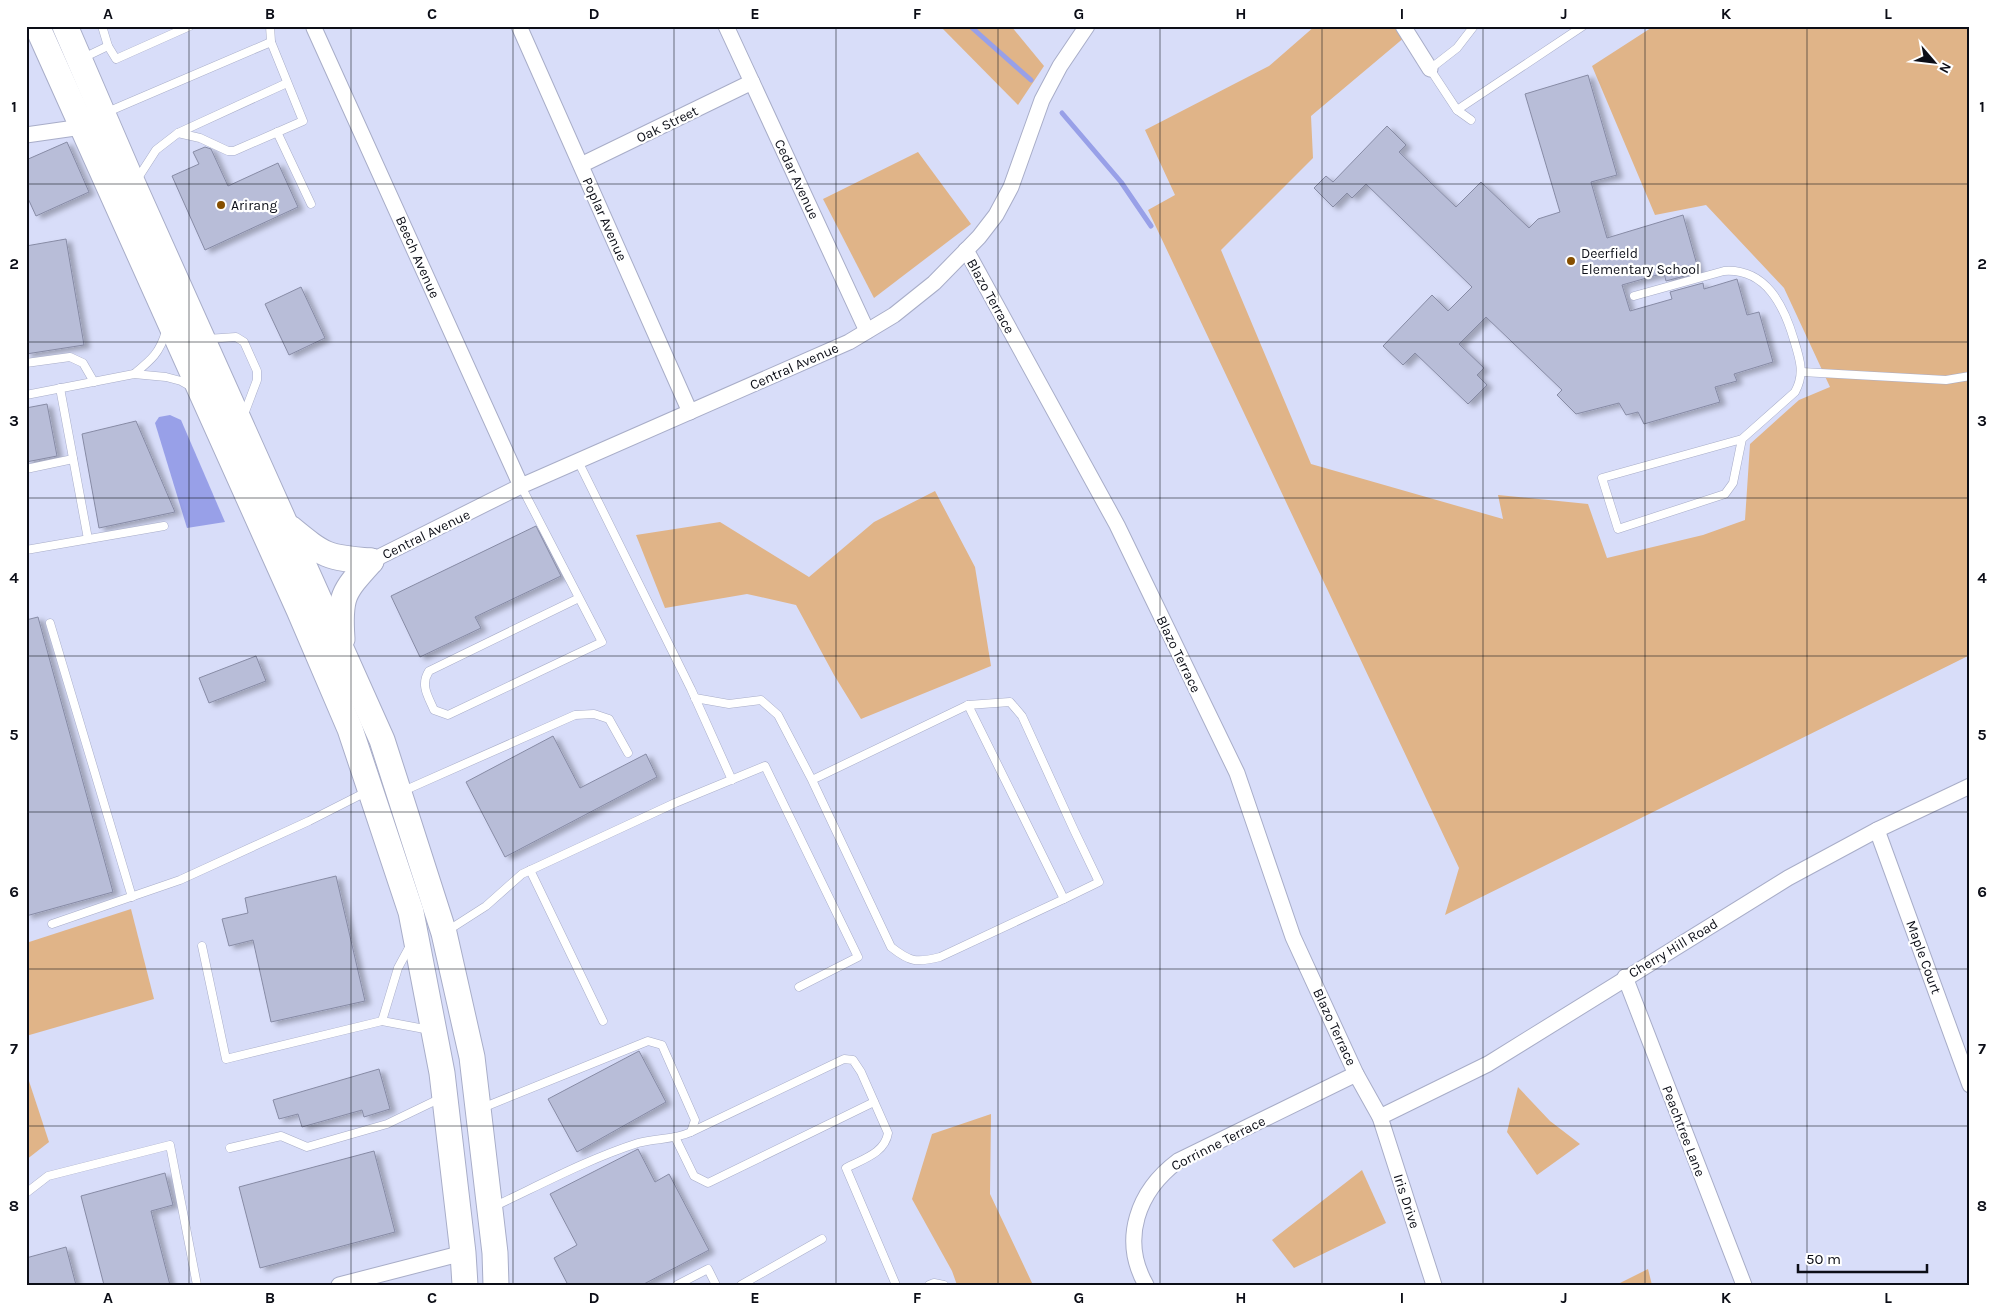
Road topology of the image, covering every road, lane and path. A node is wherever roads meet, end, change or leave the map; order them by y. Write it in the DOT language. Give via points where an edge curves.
graph roads {
  1 [pos="36,26"];
  2 [pos="65,26"];
  3 [pos="102,26"];
  4 [pos="190,26"];
  5 [pos="270,26"];
  6 [pos="519,26"];
  7 [pos="726,26"];
  8 [pos="1087,26"];
  9 [pos="1403,26"];
  10 [pos="1474,26"];
  11 [pos="1583,26"];
  12 [pos="314,28"];
  13 [pos="271,42"];
  14 [pos="108,46"];
  15 [pos="79,60"];
  16 [pos="1430,69"];
  17 [pos="752,82"];
  18 [pos="287,84"];
  19 [pos="1457,110"];
  20 [pos="1471,120"];
  21 [pos="92,121"];
  22 [pos="278,132"];
  23 [pos="178,133"];
  24 [pos="26,135"];
  25 [pos="581,165"];
  26 [pos="133,184"];
  27 [pos="310,204"];
  28 [pos="966,250"];
  29 [pos="1634,296"];
  30 [pos="169,322"];
  31 [pos="867,331"];
  32 [pos="202,339"];
  33 [pos="26,363"];
  34 [pos="1802,372"];
  35 [pos="134,374"];
  36 [pos="1970,376"];
  37 [pos="94,382"];
  38 [pos="60,388"];
  39 [pos="200,392"];
  40 [pos="26,395"];
  41 [pos="690,412"];
  42 [pos="240,423"];
  43 [pos="1742,439"];
  44 [pos="73,459"];
  45 [pos="578,461"];
  46 [pos="26,469"];
  47 [pos="521,486"];
  48 [pos="285,524"];
  49 [pos="164,526"];
  50 [pos="88,539"];
  51 [pos="26,550"];
  52 [pos="371,561"];
  53 [pos="579,598"];
  54 [pos="50,623"];
  55 [pos="343,652"];
  56 [pos="695,698"];
  57 [pos="968,705"];
  58 [pos="628,754"];
  59 [pos="732,780"];
  60 [pos="812,780"];
  61 [pos="1970,786"];
  62 [pos="370,790"];
  63 [pos="399,793"];
  64 [pos="1877,830"];
  65 [pos="530,870"];
  66 [pos="132,897"];
  67 [pos="1064,898"];
  68 [pos="52,924"];
  69 [pos="444,933"];
  70 [pos="416,936"];
  71 [pos="202,946"];
  72 [pos="1625,977"];
  73 [pos="799,987"];
  74 [pos="382,1021"];
  75 [pos="603,1021"];
  76 [pos="434,1031"];
  77 [pos="1356,1074"];
  78 [pos="1970,1085"];
  79 [pos="445,1096"];
  80 [pos="874,1102"];
  81 [pos="478,1110"];
  82 [pos="1380,1117"];
  83 [pos="691,1132"];
  84 [pos="675,1137"];
  85 [pos="230,1148"];
  86 [pos="26,1193"];
  87 [pos="490,1209"];
  88 [pos="822,1239"];
  89 [pos="463,1253"];
  90 [pos="197,1285"];
  91 [pos="339,1285"];
  92 [pos="465,1285"];
  93 [pos="496,1285"];
  94 [pos="677,1285"];
  95 [pos="716,1285"];
  96 [pos="741,1285"];
  97 [pos="896,1285"];
  98 [pos="929,1285"];
  99 [pos="944,1285"];
  100 [pos="1146,1285"];
  101 [pos="1434,1285"];
  102 [pos="1744,1285"];
  1 -- 21 [label="highway"];
  2 -- 15 [label="highway"];
  3 -- 14 [label="lane"];
  4 -- 14 [label="lane" via="116,60"];
  5 -- 13 [label="lane"];
  6 -- 25 [label="street, Poplar Avenue"];
  7 -- 17 [label="street, Cedar Avenue"];
  8 -- 28 [label="street, Central Avenue" via="1042,100 1011,187 996,215"];
  9 -- 16 [label="street"];
  10 -- 16 [label="lane" via="1458,48"];
  11 -- 19 [label="lane"];
  12 -- 47 [label="street, Beech Avenue"];
  13 -- 18 [label="lane"];
  13 -- 21 [label="lane"];
  14 -- 15 [label="lane"];
  15 -- 21 [label="highway"];
  16 -- 19 [label="lane"];
  17 -- 25 [label="street, Oak Street"];
  17 -- 31 [label="street, Cedar Avenue"];
  18 -- 22 [label="lane" via="303,121"];
  18 -- 23 [label="lane"];
  19 -- 20 [label="lane"];
  21 -- 24 [label="street"];
  21 -- 26 [label="highway"];
  21 -- 30 [label="highway"];
  22 -- 23 [label="lane" via="234,151"];
  22 -- 27 [label="lane"];
  23 -- 26 [label="lane" via="156,150"];
  25 -- 41 [label="street, Poplar Avenue"];
  26 -- 32 [label="highway"];
  28 -- 31 [label="street, Central Avenue" via="934,283 894,315"];
  28 -- 77 [label="street, Blazo Terrace" via="1117,525 1237,773 1293,936"];
  29 -- 34 [label="lane" via="1724,271 1747,274 1766,287 1782,308"];
  30 -- 35 [label="lane" via="158,352"];
  30 -- 39 [label="highway"];
  31 -- 41 [label="street, Central Avenue" via="849,342"];
  32 -- 42 [label="highway"];
  32 -- 42 [label="lane" via="241,339 258,370"];
  33 -- 37 [label="lane" via="70,357 82,363"];
  34 -- 36 [label="lane" via="1946,380"];
  34 -- 43 [label="lane" via="1795,392"];
  35 -- 37 [label="lane"];
  35 -- 39 [label="lane" via="181,381"];
  37 -- 38 [label="lane"];
  38 -- 40 [label="lane"];
  38 -- 44 [label="lane"];
  39 -- 62 [label="highway" via="350,729"];
  41 -- 45 [label="street, Central Avenue"];
  42 -- 48 [label="highway"];
  43 -- 43 [label="lane" via="1602,478 1618,528 1725,494 1733,483"];
  44 -- 46 [label="lane"];
  44 -- 50 [label="lane"];
  45 -- 47 [label="street, Central Avenue"];
  45 -- 56 [label="lane"];
  47 -- 52 [label="street, Central Avenue"];
  47 -- 53 [label="lane"];
  48 -- 52 [label="highway" via="324,554"];
  48 -- 55 [label="highway"];
  49 -- 50 [label="lane"];
  50 -- 51 [label="lane"];
  52 -- 55 [label="highway" via="350,584 341,604"];
  53 -- 53 [label="lane" via="429,671 424,688 434,710 448,715 602,642"];
  54 -- 66 [label="lane"];
  55 -- 63 [label="highway" via="382,740"];
  56 -- 59 [label="lane"];
  56 -- 60 [label="lane" via="729,704 761,700 778,715"];
  57 -- 60 [label="lane"];
  57 -- 67 [label="lane"];
  57 -- 67 [label="lane" via="1010,702 1022,716 1100,882"];
  58 -- 63 [label="lane" via="609,719 594,714 575,715"];
  59 -- 65 [label="lane"];
  59 -- 73 [label="lane" via="765,766 858,957"];
  60 -- 67 [label="lane" via="891,947 906,958 921,962 940,958"];
  61 -- 64 [label="street, Cherry Hill Road"];
  62 -- 66 [label="lane" via="234,856"];
  62 -- 70 [label="highway"];
  63 -- 69 [label="highway"];
  64 -- 72 [label="street, Cherry Hill Road" via="1788,878"];
  64 -- 78 [label="street, Maple Court"];
  65 -- 69 [label="lane" via="486,906"];
  65 -- 75 [label="lane"];
  66 -- 68 [label="lane"];
  69 -- 81 [label="highway" via="472,1057"];
  70 -- 74 [label="lane" via="398,968"];
  70 -- 76 [label="highway"];
  71 -- 74 [label="lane" via="226,1059"];
  72 -- 82 [label="street, Cherry Hill Road" via="1488,1064"];
  72 -- 102 [label="street, Peachtree Lane"];
  74 -- 76 [label="lane"];
  76 -- 79 [label="highway"];
  77 -- 82 [label="street, Blazo Terrace"];
  77 -- 100 [label="street, Corrinne Terrace" via="1178,1161 1163,1172 1141,1203 1136,1222 1136,1259"];
  79 -- 85 [label="lane" via="386,1124 307,1147 281,1136"];
  79 -- 89 [label="highway"];
  80 -- 83 [label="lane" via="853,1060 844,1059"];
  80 -- 84 [label="lane" via="708,1183 694,1176"];
  80 -- 97 [label="lane" via="888,1133 887,1142 878,1152 846,1168"];
  81 -- 83 [label="lane" via="648,1041 662,1045 695,1120"];
  81 -- 87 [label="highway"];
  82 -- 101 [label="street, Iris Drive"];
  83 -- 84 [label="lane"];
  84 -- 87 [label="lane" via="640,1142 589,1162"];
  86 -- 90 [label="lane" via="48,1176 170,1145"];
  87 -- 93 [label="highway"];
  88 -- 96 [label="lane"];
  89 -- 91 [label="street"];
  89 -- 92 [label="highway"];
  94 -- 95 [label="lane" via="708,1269"];
  98 -- 99 [label="lane"];
}
